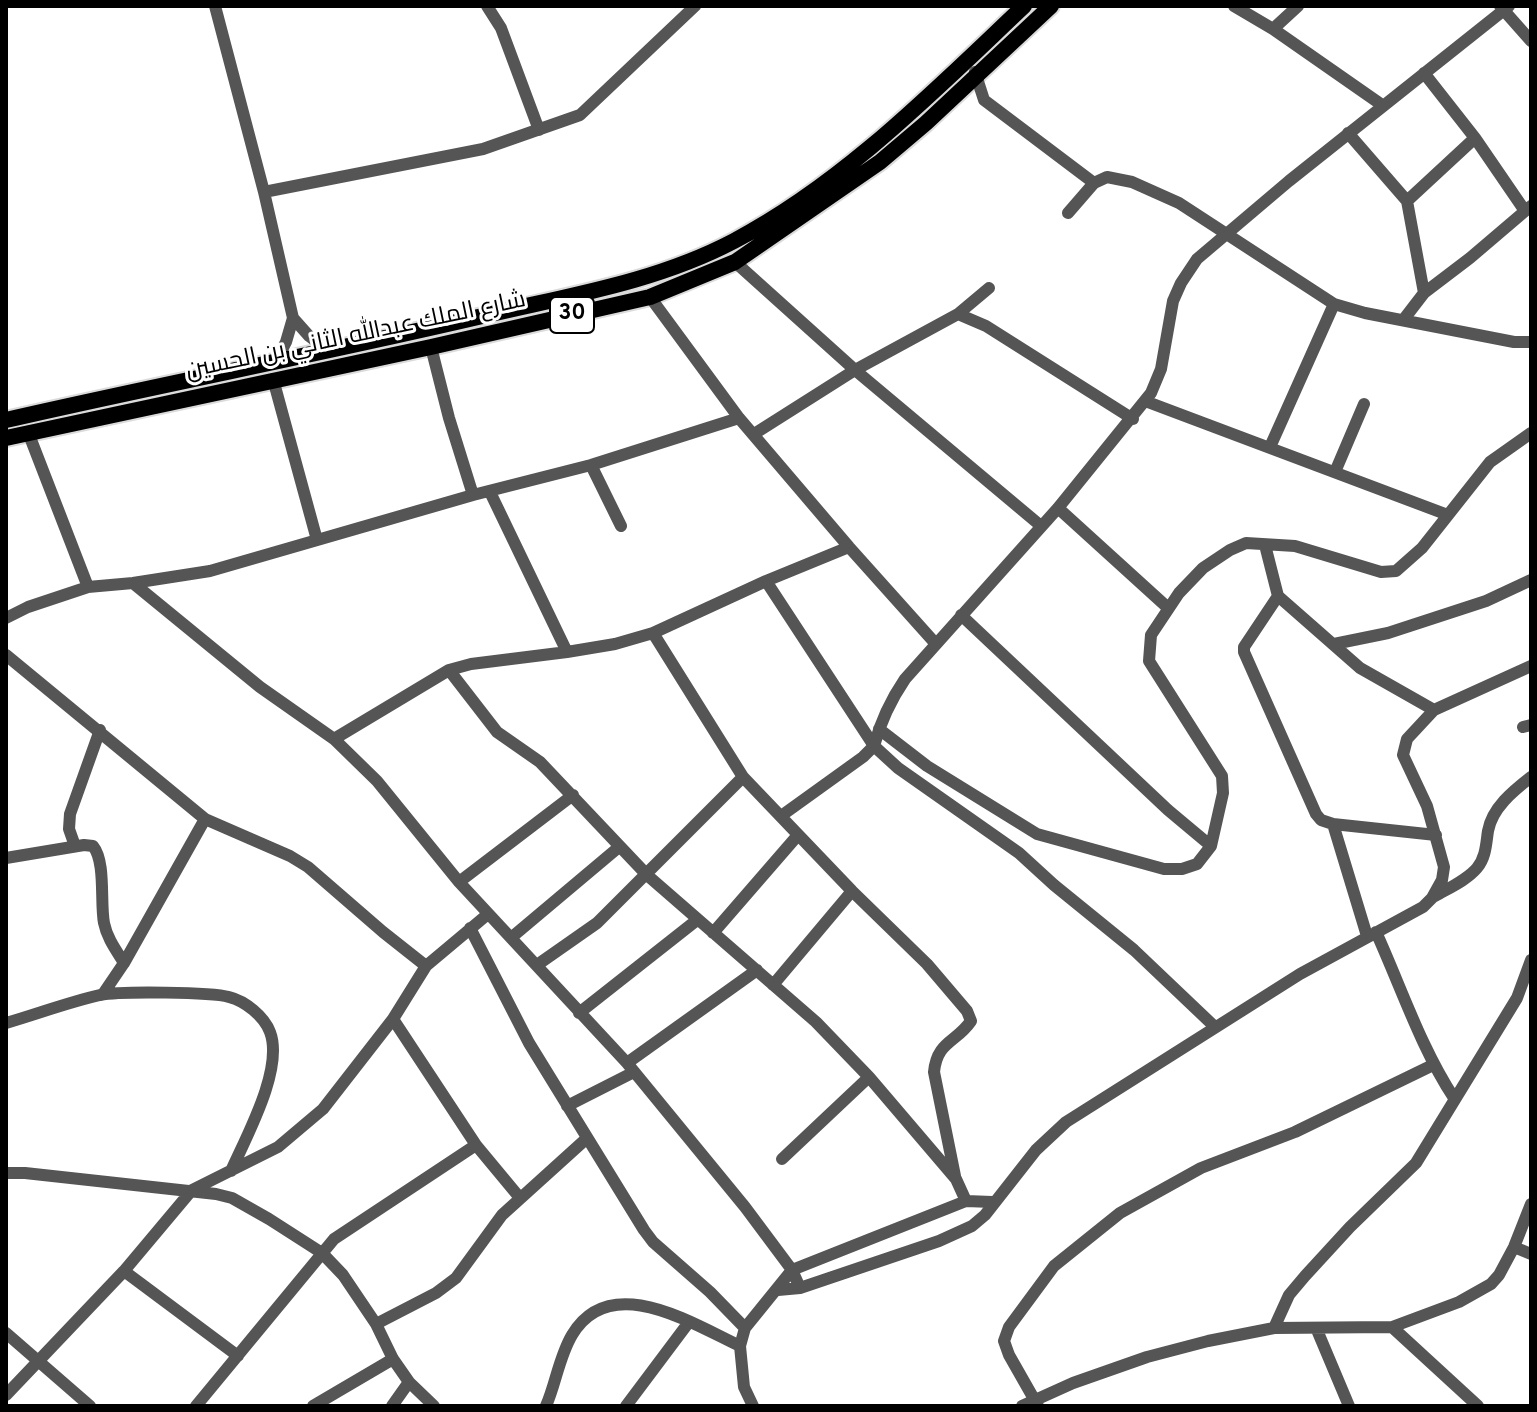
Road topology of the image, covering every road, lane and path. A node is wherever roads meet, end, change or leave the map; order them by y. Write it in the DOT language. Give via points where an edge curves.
graph roads {
  1 [pos="215,6"];
  2 [pos="487,6"];
  3 [pos="695,6"];
  4 [pos="1024,6"];
  5 [pos="1051,6"];
  6 [pos="1234,6"];
  7 [pos="1298,6"];
  8 [pos="1504,7"];
  9 [pos="1273,29"];
  10 [pos="1531,41"];
  11 [pos="968,59"];
  12 [pos="1424,73"];
  13 [pos="977,77"];
  14 [pos="1382,105"];
  15 [pos="539,130"];
  16 [pos="1348,133"];
  17 [pos="1475,138"];
  18 [pos="1094,183"];
  19 [pos="264,192"];
  20 [pos="1407,201"];
  21 [pos="1528,208"];
  22 [pos="1068,213"];
  23 [pos="1226,235"];
  24 [pos="735,262"];
  25 [pos="989,288"];
  26 [pos="1424,293"];
  27 [pos="650,297"];
  28 [pos="1334,304"];
  29 [pos="958,314"];
  30 [pos="293,318"];
  31 [pos="1404,319"];
  32 [pos="1531,342"];
  33 [pos="431,347"];
  34 [pos="329,351"];
  35 [pos="855,370"];
  36 [pos="274,371"];
  37 [pos="144,388"];
  38 [pos="1145,401"];
  39 [pos="1364,404"];
  40 [pos="149,406"];
  41 [pos="739,418"];
  42 [pos="1133,419"];
  43 [pos="6,420"];
  44 [pos="28,432"];
  45 [pos="1531,433"];
  46 [pos="754,434"];
  47 [pos="6,438"];
  48 [pos="1270,447"];
  49 [pos="591,465"];
  50 [pos="1335,472"];
  51 [pos="490,492"];
  52 [pos="473,495"];
  53 [pos="1058,508"];
  54 [pos="1448,515"];
  55 [pos="621,526"];
  56 [pos="1041,526"];
  57 [pos="317,540"];
  58 [pos="1265,545"];
  59 [pos="849,547"];
  60 [pos="1531,580"];
  61 [pos="766,581"];
  62 [pos="133,583"];
  63 [pos="88,587"];
  64 [pos="1278,596"];
  65 [pos="1167,607"];
  66 [pos="961,615"];
  67 [pos="6,618"];
  68 [pos="653,633"];
  69 [pos="935,643"];
  70 [pos="1334,644"];
  71 [pos="567,652"];
  72 [pos="6,655"];
  73 [pos="1531,666"];
  74 [pos="449,670"];
  75 [pos="1434,710"];
  76 [pos="879,729"];
  77 [pos="100,730"];
  78 [pos="334,739"];
  79 [pos="874,746"];
  80 [pos="743,777"];
  81 [pos="1531,777"];
  82 [pos="573,795"];
  83 [pos="781,816"];
  84 [pos="205,819"];
  85 [pos="1333,824"];
  86 [pos="798,835"];
  87 [pos="1436,835"];
  88 [pos="75,846"];
  89 [pos="1211,846"];
  90 [pos="619,847"];
  91 [pos="6,858"];
  92 [pos="647,875"];
  93 [pos="459,882"];
  94 [pos="852,891"];
  95 [pos="1432,898"];
  96 [pos="488,914"];
  97 [pos="697,920"];
  98 [pos="470,928"];
  99 [pos="713,933"];
  100 [pos="1371,934"];
  101 [pos="512,937"];
  102 [pos="1531,960"];
  103 [pos="124,963"];
  104 [pos="537,965"];
  105 [pos="426,966"];
  106 [pos="757,970"];
  107 [pos="773,985"];
  108 [pos="103,994"];
  109 [pos="579,1013"];
  110 [pos="393,1019"];
  111 [pos="6,1023"];
  112 [pos="1215,1027"];
  113 [pos="1433,1065"];
  114 [pos="631,1067"];
  115 [pos="869,1077"];
  116 [pos="1454,1098"];
  117 [pos="567,1106"];
  118 [pos="586,1139"];
  119 [pos="476,1145"];
  120 [pos="782,1159"];
  121 [pos="231,1171"];
  122 [pos="6,1173"];
  123 [pos="956,1179"];
  124 [pos="192,1190"];
  125 [pos="520,1198"];
  126 [pos="966,1201"];
  127 [pos="992,1202"];
  128 [pos="1531,1204"];
  129 [pos="1514,1247"];
  130 [pos="322,1253"];
  131 [pos="1531,1254"];
  132 [pos="792,1270"];
  133 [pos="124,1271"];
  134 [pos="800,1288"];
  135 [pos="778,1290"];
  136 [pos="689,1322"];
  137 [pos="376,1324"];
  138 [pos="1392,1327"];
  139 [pos="745,1328"];
  140 [pos="1274,1328"];
  141 [pos="1317,1330"];
  142 [pos="6,1333"];
  143 [pos="740,1346"];
  144 [pos="238,1356"];
  145 [pos="393,1359"];
  146 [pos="37,1360"];
  147 [pos="409,1382"];
  148 [pos="6,1395"];
  149 [pos="1036,1402"];
  150 [pos="90,1406"];
  151 [pos="196,1406"];
  152 [pos="313,1406"];
  153 [pos="392,1406"];
  154 [pos="434,1406"];
  155 [pos="546,1406"];
  156 [pos="626,1406"];
  157 [pos="753,1406"];
  158 [pos="1022,1406"];
  159 [pos="1349,1406"];
  160 [pos="1478,1406"];
  1 -- 19 [label="street"];
  2 -- 15 [label="street" via="501,28"];
  3 -- 15 [label="street" via="580,115"];
  4 -- 11 [label="main road, شارع الملك عبدالله الثاني بن الحسين / 30"];
  5 -- 13 [label="main road, شارع الملك عبدالله الثاني بن الحسين / 30"];
  6 -- 9 [label="street"];
  7 -- 9 [label="street"];
  8 -- 10 [label="street"];
  8 -- 12 [label="street"];
  9 -- 14 [label="street"];
  11 -- 13 [label="street"];
  11 -- 34 [label="main road, شارع الملك عبدالله الثاني بن الحسين / 30" via="816,189 761,226 693,261 638,279"];
  12 -- 14 [label="street"];
  12 -- 17 [label="street"];
  13 -- 18 [label="street" via="984,100"];
  13 -- 24 [label="main road, شارع الملك عبدالله الثاني بن الحسين / 30" via="880,162"];
  14 -- 16 [label="street"];
  15 -- 19 [label="street" via="483,149"];
  16 -- 20 [label="street"];
  16 -- 23 [label="street"];
  17 -- 20 [label="street"];
  17 -- 21 [label="street"];
  18 -- 22 [label="street"];
  18 -- 23 [label="street" via="1107,177 1140,185 1179,203"];
  19 -- 30 [label="street"];
  20 -- 26 [label="street"];
  21 -- 26 [label="street"];
  23 -- 28 [label="street"];
  23 -- 38 [label="street" via="1197,259 1181,283 1157,383"];
  24 -- 27 [label="main road, شارع الملك عبدالله الثاني بن الحسين / 30"];
  24 -- 35 [label="street"];
  25 -- 29 [label="street"];
  26 -- 31 [label="street"];
  27 -- 33 [label="main road, شارع الملك عبدالله الثاني بن الحسين / 30"];
  27 -- 41 [label="street"];
  28 -- 31 [label="street"];
  28 -- 48 [label="street"];
  29 -- 35 [label="street"];
  29 -- 42 [label="street" via="986,326"];
  30 -- 34 [label="street"];
  30 -- 36 [label="street"];
  31 -- 32 [label="street"];
  33 -- 36 [label="main road, شارع الملك عبدالله الثاني بن الحسين / 30"];
  33 -- 52 [label="street"];
  34 -- 36 [label="main road, شارع الملك عبدالله الثاني بن الحسين / 30"];
  35 -- 46 [label="street"];
  35 -- 56 [label="street"];
  36 -- 37 [label="main road, شارع الملك عبدالله الثاني بن الحسين / 30"];
  36 -- 40 [label="main road, شارع الملك عبدالله الثاني بن الحسين / 30"];
  36 -- 57 [label="street"];
  37 -- 40 [label="main road"];
  37 -- 43 [label="main road, شارع الملك عبدالله الثاني بن الحسين / 30"];
  38 -- 42 [label="street"];
  38 -- 48 [label="street"];
  39 -- 50 [label="street"];
  40 -- 44 [label="main road, شارع الملك عبدالله الثاني بن الحسين / 30"];
  41 -- 46 [label="street"];
  41 -- 49 [label="street"];
  42 -- 53 [label="street"];
  44 -- 47 [label="main road, شارع الملك عبدالله الثاني بن الحسين / 30"];
  44 -- 63 [label="street"];
  45 -- 54 [label="street" via="1490,462"];
  46 -- 59 [label="street"];
  48 -- 50 [label="street"];
  49 -- 51 [label="street"];
  49 -- 55 [label="street"];
  50 -- 54 [label="street"];
  51 -- 52 [label="street"];
  51 -- 71 [label="street"];
  52 -- 57 [label="street"];
  53 -- 56 [label="street"];
  53 -- 65 [label="street"];
  54 -- 58 [label="street" via="1396,571 1381,572 1295,546"];
  56 -- 66 [label="street"];
  57 -- 62 [label="street" via="210,571"];
  58 -- 64 [label="street"];
  58 -- 65 [label="street" via="1246,543 1230,550 1203,568"];
  59 -- 61 [label="street"];
  59 -- 69 [label="street"];
  60 -- 70 [label="street" via="1486,601 1388,633"];
  61 -- 68 [label="street"];
  61 -- 79 [label="street"];
  62 -- 63 [label="street"];
  62 -- 78 [label="street" via="260,687"];
  63 -- 67 [label="street"];
  64 -- 70 [label="street"];
  64 -- 85 [label="street" via="1244,652 1316,814"];
  65 -- 89 [label="street" via="1151,635 1149,661 1222,776"];
  66 -- 69 [label="street"];
  66 -- 89 [label="street"];
  68 -- 71 [label="street"];
  68 -- 80 [label="street"];
  69 -- 76 [label="street" via="890,700"];
  70 -- 75 [label="street" via="1360,668"];
  71 -- 74 [label="street"];
  72 -- 77 [label="street"];
  73 -- 75 [label="street"];
  74 -- 78 [label="street"];
  74 -- 82 [label="street" via="497,732 540,762"];
  75 -- 87 [label="street" via="1407,739 1403,755"];
  76 -- 79 [label="street"];
  76 -- 89 [label="street" via="927,766 1037,834 1164,869 1197,864"];
  77 -- 84 [label="street"];
  77 -- 88 [label="street" via="70,814"];
  78 -- 93 [label="street" via="377,781"];
  79 -- 83 [label="street"];
  79 -- 112 [label="street" via="1019,853"];
  80 -- 83 [label="street"];
  80 -- 92 [label="street"];
  81 -- 95 [label="street" via="1492,818 1478,867"];
  82 -- 90 [label="street"];
  82 -- 93 [label="street"];
  83 -- 86 [label="street"];
  84 -- 103 [label="street"];
  84 -- 105 [label="street" via="308,867"];
  85 -- 87 [label="street"];
  85 -- 100 [label="street"];
  86 -- 94 [label="street"];
  86 -- 99 [label="street"];
  87 -- 95 [label="street" via="1444,867"];
  88 -- 91 [label="street"];
  88 -- 103 [label="street" via="89,844 98,852 104,921"];
  90 -- 92 [label="street"];
  90 -- 101 [label="street"];
  92 -- 97 [label="street"];
  92 -- 104 [label="street" via="597,923"];
  93 -- 96 [label="street"];
  94 -- 107 [label="street"];
  94 -- 123 [label="street" via="927,964 971,1021 940,1048 934,1072"];
  95 -- 100 [label="street"];
  96 -- 98 [label="street"];
  96 -- 101 [label="street"];
  97 -- 99 [label="street"];
  97 -- 109 [label="street"];
  98 -- 105 [label="street"];
  98 -- 117 [label="street"];
  99 -- 106 [label="street"];
  100 -- 112 [label="street"];
  100 -- 113 [label="street" via="1408,1002"];
  101 -- 104 [label="street"];
  102 -- 116 [label="street" via="1517,998"];
  103 -- 108 [label="street"];
  104 -- 109 [label="street"];
  105 -- 110 [label="street"];
  106 -- 107 [label="street"];
  106 -- 114 [label="street"];
  107 -- 115 [label="street"];
  108 -- 111 [label="street"];
  108 -- 121 [label="street" via="230,997 248,1005 270,1032 268,1083"];
  109 -- 114 [label="street"];
  110 -- 119 [label="street"];
  110 -- 121 [label="street" via="323,1109 278,1147"];
  112 -- 127 [label="street" via="1066,1122"];
  113 -- 116 [label="street"];
  113 -- 149 [label="street" via="1295,1132 1171,1182 1120,1213 1054,1266 1004,1341"];
  114 -- 117 [label="street"];
  114 -- 132 [label="street"];
  115 -- 120 [label="street"];
  115 -- 123 [label="street"];
  116 -- 140 [label="street" via="1416,1163 1305,1276 1289,1295"];
  117 -- 118 [label="street"];
  118 -- 125 [label="street"];
  118 -- 139 [label="street" via="653,1242"];
  119 -- 125 [label="street"];
  119 -- 130 [label="street" via="352,1227"];
  121 -- 124 [label="street"];
  122 -- 124 [label="street"];
  123 -- 126 [label="street"];
  124 -- 130 [label="street" via="232,1198"];
  124 -- 133 [label="street"];
  125 -- 137 [label="street" via="456,1278"];
  126 -- 127 [label="street"];
  126 -- 132 [label="street"];
  127 -- 134 [label="street" via="972,1226 939,1241"];
  128 -- 129 [label="street"];
  129 -- 131 [label="street"];
  129 -- 138 [label="street" via="1491,1284"];
  130 -- 137 [label="street"];
  130 -- 144 [label="street"];
  132 -- 134 [label="street"];
  132 -- 135 [label="street"];
  133 -- 144 [label="street"];
  133 -- 146 [label="street"];
  134 -- 135 [label="street"];
  135 -- 139 [label="street"];
  136 -- 143 [label="street"];
  136 -- 155 [label="street" via="620,1304 588,1315 571,1337"];
  136 -- 156 [label="street"];
  137 -- 145 [label="street"];
  138 -- 141 [label="street"];
  138 -- 160 [label="street"];
  139 -- 143 [label="street"];
  140 -- 141 [label="street"];
  140 -- 149 [label="street" via="1147,1357"];
  141 -- 159 [label="street"];
  142 -- 146 [label="street"];
  143 -- 157 [label="street" via="741,1377"];
  144 -- 151 [label="street"];
  145 -- 147 [label="street"];
  145 -- 152 [label="street"];
  146 -- 148 [label="street"];
  146 -- 150 [label="street"];
  147 -- 153 [label="street"];
  147 -- 154 [label="street"];
  149 -- 158 [label="street"];
}
